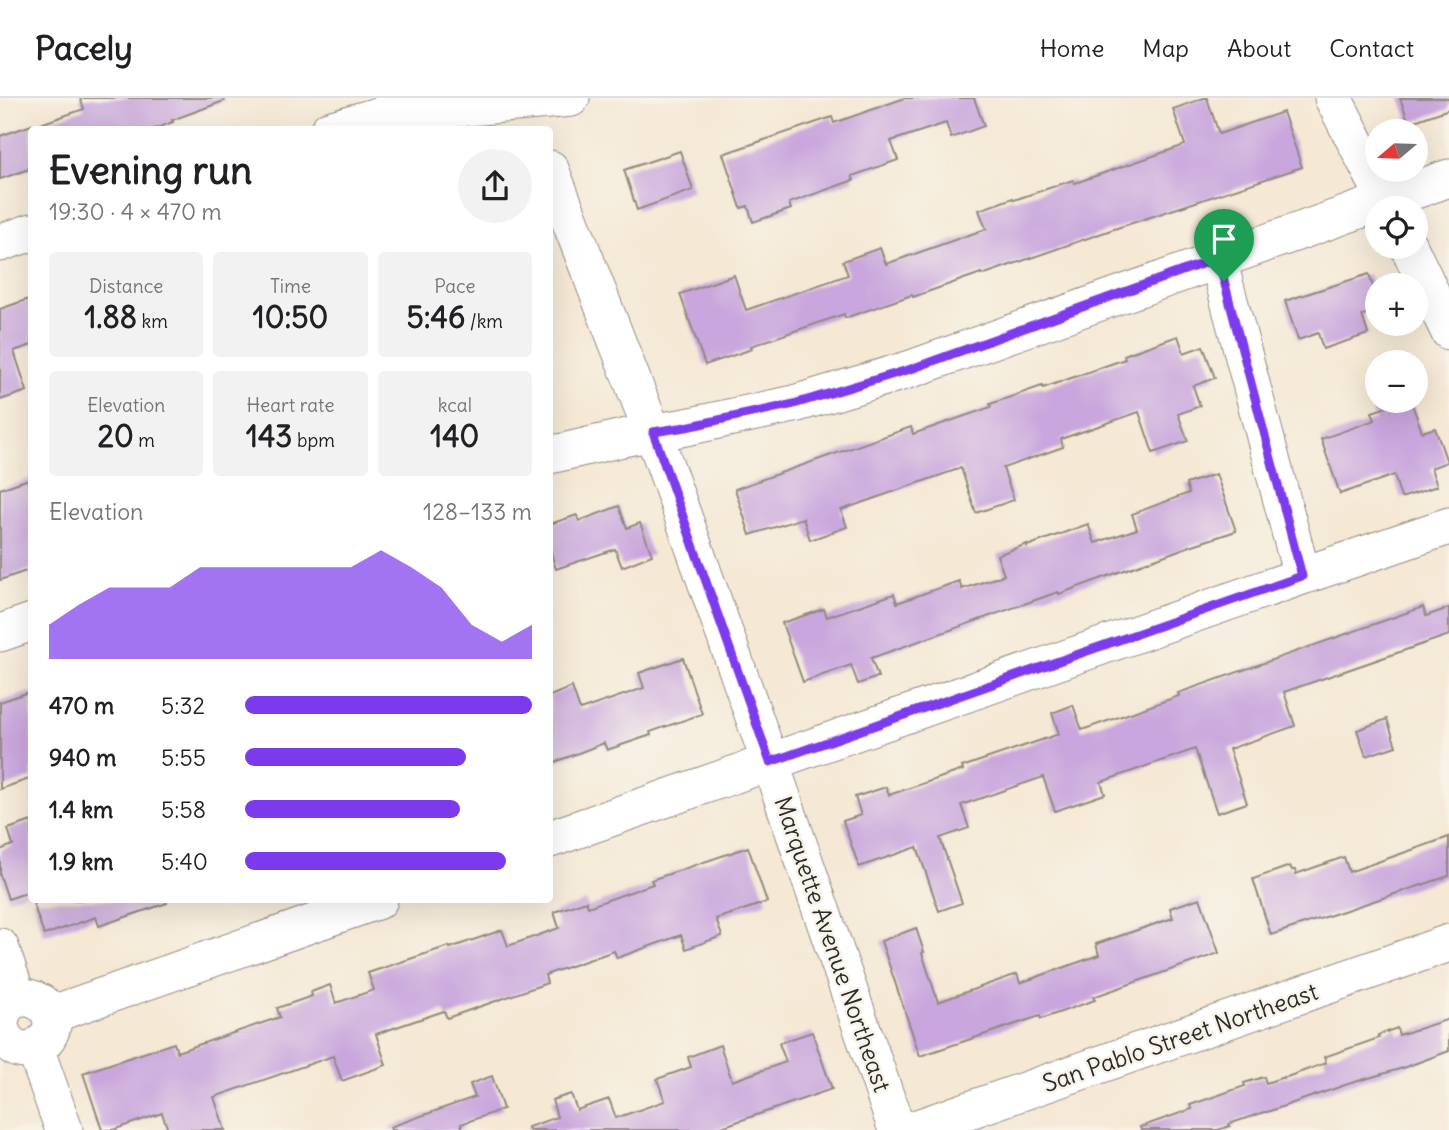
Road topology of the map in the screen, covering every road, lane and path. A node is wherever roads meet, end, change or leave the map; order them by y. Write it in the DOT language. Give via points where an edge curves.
graph roads {
  1 [pos="571,98"];
  2 [pos="1334,98"];
  3 [pos="526,110"];
  4 [pos="343,126"];
  5 [pos="553,177"];
  6 [pos="1449,178"];
  7 [pos="1384,196"];
  8 [pos="1407,196"];
  9 [pos="1365,211"];
  10 [pos="28,233"];
  11 [pos="0,243"];
  12 [pos="1218,258"];
  13 [pos="1415,259"];
  14 [pos="1449,331"];
  15 [pos="653,432"];
  16 [pos="553,454"];
  17 [pos="1449,526"];
  18 [pos="1302,576"];
  19 [pos="28,623"];
  20 [pos="0,633"];
  21 [pos="770,762"];
  22 [pos="553,838"];
  23 [pos="370,903"];
  24 [pos="1449,943"];
  25 [pos="0,947"];
  26 [pos="50,1015"];
  27 [pos="4,1022"];
  28 [pos="35,1048"];
  29 [pos="64,1130"];
  30 [pos="897,1130"];
  31 [pos="912,1130"];
  1 -- 3 [label="street"];
  2 -- 7 [label="street"];
  3 -- 4 [label="street" via="381,115"];
  5 -- 15 [label="street, Marquette Avenue Northeast"];
  6 -- 8 [label="street"];
  9 -- 12 [label="street"];
  10 -- 11 [label="street"];
  12 -- 15 [label="street" via="911,369 794,404"];
  12 -- 18 [label="street"];
  13 -- 14 [label="street"];
  15 -- 16 [label="street"];
  15 -- 21 [label="street, Marquette Avenue Northeast"];
  17 -- 18 [label="street"];
  18 -- 21 [label="street"];
  19 -- 20 [label="street"];
  21 -- 22 [label="street"];
  21 -- 30 [label="street, Marquette Avenue Northeast"];
  23 -- 26 [label="street"];
  24 -- 31 [label="street, San Pablo Street Northeast"];
  25 -- 27 [label="street"];
  26 -- 27 [label="street" via="41,1002 25,997"];
  26 -- 28 [label="street" via="51,1031"];
  27 -- 28 [label="street" via="5,1040 18,1048"];
  28 -- 29 [label="street"];
}
